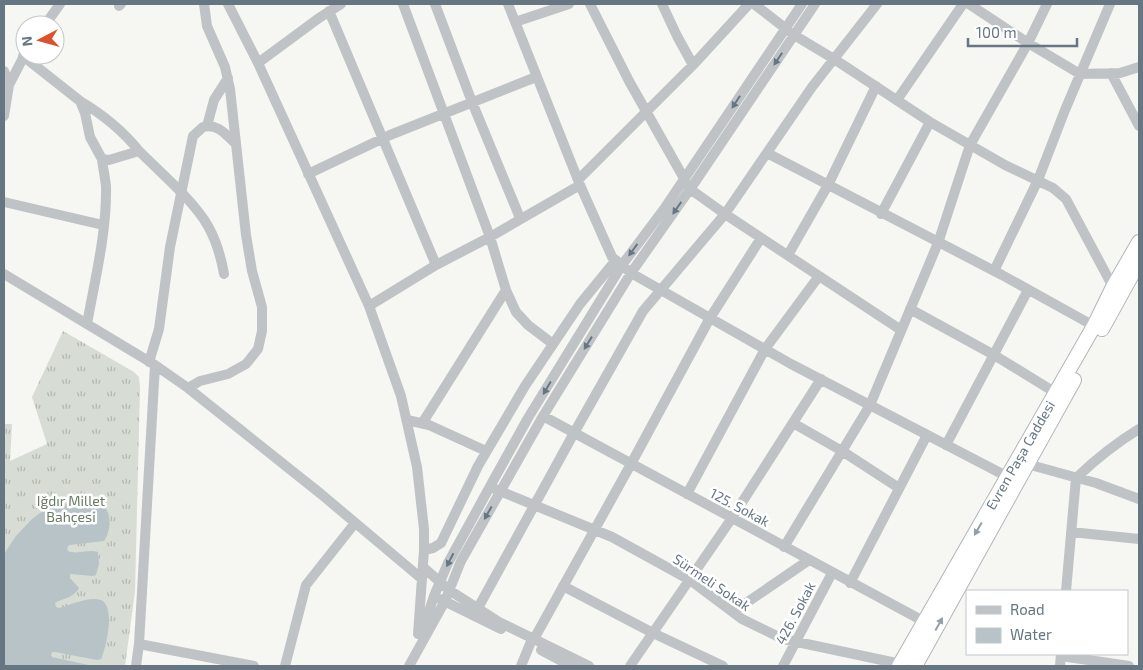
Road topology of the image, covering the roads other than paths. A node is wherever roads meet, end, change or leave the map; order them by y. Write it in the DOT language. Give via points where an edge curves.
graph roads {
  1 [pos="60,4"];
  2 [pos="204,4"];
  3 [pos="228,4"];
  4 [pos="340,4"];
  5 [pos="402,4"];
  6 [pos="435,4"];
  7 [pos="508,4"];
  8 [pos="568,4"];
  9 [pos="590,4"];
  10 [pos="662,4"];
  11 [pos="749,4"];
  12 [pos="754,4"];
  13 [pos="802,4"];
  14 [pos="815,4"];
  15 [pos="877,4"];
  16 [pos="963,4"];
  17 [pos="969,4"];
  18 [pos="1047,4"];
  19 [pos="1110,4"];
  20 [pos="329,11"];
  21 [pos="52,15"];
  22 [pos="516,22"];
  23 [pos="785,28"];
  24 [pos="794,35"];
  25 [pos="1028,44"];
  26 [pos="834,59"];
  27 [pos="258,63"];
  28 [pos="19,65"];
  29 [pos="36,65"];
  30 [pos="693,65"];
  31 [pos="1139,67"];
  32 [pos="4,71"];
  33 [pos="1080,74"];
  34 [pos="1111,74"];
  35 [pos="536,77"];
  36 [pos="228,78"];
  37 [pos="10,85"];
  38 [pos="876,86"];
  39 [pos="897,100"];
  40 [pos="80,101"];
  41 [pos="472,102"];
  42 [pos="647,112"];
  43 [pos="444,113"];
  44 [pos="4,116"];
  45 [pos="930,122"];
  46 [pos="207,126"];
  47 [pos="1139,126"];
  48 [pos="382,138"];
  49 [pos="236,144"];
  50 [pos="970,145"];
  51 [pos="140,151"];
  52 [pos="767,154"];
  53 [pos="102,159"];
  54 [pos="308,174"];
  55 [pos="684,179"];
  56 [pos="1038,180"];
  57 [pos="579,182"];
  58 [pos="828,185"];
  59 [pos="690,189"];
  60 [pos="181,192"];
  61 [pos="4,202"];
  62 [pos="725,214"];
  63 [pos="881,214"];
  64 [pos="520,218"];
  65 [pos="103,225"];
  66 [pos="490,236"];
  67 [pos="761,238"];
  68 [pos="1139,242"];
  69 [pos="938,243"];
  70 [pos="788,255"];
  71 [pos="619,262"];
  72 [pos="1139,262"];
  73 [pos="436,264"];
  74 [pos="994,271"];
  75 [pos="631,273"];
  76 [pos="4,274"];
  77 [pos="224,274"];
  78 [pos="819,276"];
  79 [pos="1113,287"];
  80 [pos="506,290"];
  81 [pos="660,290"];
  82 [pos="1028,290"];
  83 [pos="369,306"];
  84 [pos="910,309"];
  85 [pos="710,318"];
  86 [pos="87,324"];
  87 [pos="1094,326"];
  88 [pos="901,330"];
  89 [pos="553,344"];
  90 [pos="765,350"];
  91 [pos="994,355"];
  92 [pos="152,364"];
  93 [pos="820,379"];
  94 [pos="188,388"];
  95 [pos="1056,393"];
  96 [pos="870,405"];
  97 [pos="543,416"];
  98 [pos="407,420"];
  99 [pos="423,422"];
  100 [pos="793,423"];
  101 [pos="1139,429"];
  102 [pos="574,433"];
  103 [pos="927,434"];
  104 [pos="946,445"];
  105 [pos="486,451"];
  106 [pos="842,451"];
  107 [pos="631,464"];
  108 [pos="1027,464"];
  109 [pos="1008,476"];
  110 [pos="1076,478"];
  111 [pos="490,486"];
  112 [pos="900,488"];
  113 [pos="500,491"];
  114 [pos="687,494"];
  115 [pos="1139,499"];
  116 [pos="535,504"];
  117 [pos="732,518"];
  118 [pos="356,523"];
  119 [pos="594,529"];
  120 [pos="1071,532"];
  121 [pos="1139,539"];
  122 [pos="784,546"];
  123 [pos="424,550"];
  124 [pos="809,560"];
  125 [pos="423,567"];
  126 [pos="832,573"];
  127 [pos="690,580"];
  128 [pos="440,582"];
  129 [pos="850,583"];
  130 [pos="422,585"];
  131 [pos="563,586"];
  132 [pos="449,590"];
  133 [pos="1066,590"];
  134 [pos="434,596"];
  135 [pos="445,601"];
  136 [pos="478,608"];
  137 [pos="733,612"];
  138 [pos="925,622"];
  139 [pos="653,633"];
  140 [pos="795,641"];
  141 [pos="532,642"];
  142 [pos="140,644"];
  143 [pos="417,650"];
  144 [pos="1061,659"];
  145 [pos="216,663"];
  146 [pos="900,665"];
  147 [pos="136,666"];
  148 [pos="254,666"];
  149 [pos="285,666"];
  150 [pos="409,666"];
  151 [pos="521,666"];
  152 [pos="571,666"];
  153 [pos="589,666"];
  154 [pos="630,666"];
  155 [pos="723,666"];
  156 [pos="782,666"];
  157 [pos="916,666"];
  158 [pos="1130,666"];
  1 -- 21 [label="street"];
  2 -- 36 [label="street" via="206,26"];
  3 -- 27 [label="street"];
  4 -- 20 [label="street"];
  5 -- 43 [label="street"];
  6 -- 41 [label="street"];
  7 -- 22 [label="street"];
  8 -- 22 [label="street"];
  9 -- 42 [label="street"];
  10 -- 30 [label="street"];
  11 -- 30 [label="street"];
  12 -- 23 [label="street"];
  13 -- 23 [label="street"];
  14 -- 24 [label="street"];
  15 -- 26 [label="street"];
  16 -- 39 [label="street"];
  17 -- 25 [label="street"];
  18 -- 25 [label="street"];
  19 -- 33 [label="street"];
  20 -- 27 [label="street"];
  20 -- 48 [label="street"];
  22 -- 35 [label="street"];
  23 -- 24 [label="street"];
  23 -- 55 [label="street, one-way"];
  24 -- 26 [label="street"];
  24 -- 59 [label="street, one-way"];
  25 -- 33 [label="street"];
  25 -- 50 [label="street"];
  26 -- 38 [label="street"];
  26 -- 52 [label="street"];
  27 -- 54 [label="street"];
  28 -- 37 [label="street"];
  29 -- 40 [label="street"];
  30 -- 42 [label="street"];
  31 -- 34 [label="street"];
  32 -- 37 [label="street"];
  33 -- 34 [label="street"];
  33 -- 56 [label="street"];
  34 -- 47 [label="street"];
  35 -- 41 [label="street"];
  35 -- 57 [label="street"];
  36 -- 46 [label="street" via="214,100"];
  36 -- 49 [label="street"];
  37 -- 44 [label="street"];
  38 -- 39 [label="street"];
  38 -- 58 [label="street"];
  39 -- 45 [label="street"];
  40 -- 51 [label="street" via="114,125"];
  40 -- 53 [label="street" via="90,137"];
  41 -- 43 [label="street"];
  41 -- 64 [label="street"];
  42 -- 55 [label="street"];
  42 -- 57 [label="street"];
  43 -- 48 [label="street"];
  43 -- 66 [label="street"];
  45 -- 50 [label="street"];
  45 -- 63 [label="street"];
  46 -- 49 [label="street" via="219,128"];
  46 -- 60 [label="street" via="194,136"];
  48 -- 54 [label="street"];
  48 -- 73 [label="street"];
  49 -- 94 [label="street" via="247,244 262,307 261,340 255,354 241,368 207,378"];
  50 -- 56 [label="street"];
  50 -- 69 [label="street"];
  51 -- 53 [label="street"];
  51 -- 60 [label="street"];
  52 -- 58 [label="street"];
  52 -- 62 [label="street"];
  53 -- 65 [label="street" via="106,185"];
  54 -- 83 [label="street"];
  55 -- 59 [label="street"];
  55 -- 71 [label="street, one-way"];
  56 -- 74 [label="street"];
  56 -- 79 [label="street" via="1066,199"];
  57 -- 64 [label="street"];
  57 -- 71 [label="street" via="612,257"];
  58 -- 63 [label="street"];
  58 -- 70 [label="street"];
  59 -- 62 [label="street"];
  59 -- 75 [label="street, one-way"];
  60 -- 77 [label="street" via="208,225"];
  60 -- 92 [label="street"];
  61 -- 65 [label="street"];
  62 -- 67 [label="street"];
  62 -- 81 [label="street"];
  63 -- 69 [label="street"];
  64 -- 66 [label="street"];
  65 -- 86 [label="street"];
  66 -- 73 [label="street"];
  66 -- 80 [label="street"];
  67 -- 70 [label="street"];
  67 -- 85 [label="street"];
  68 -- 79 [label="highway, Evren Paşa Caddesi"];
  69 -- 74 [label="street"];
  69 -- 84 [label="street"];
  70 -- 78 [label="street"];
  71 -- 75 [label="street"];
  71 -- 89 [label="street" via="580,304"];
  71 -- 111 [label="street, one-way"];
  72 -- 108 [label="highway, Evren Paşa Caddesi"];
  73 -- 83 [label="street"];
  74 -- 82 [label="street"];
  75 -- 81 [label="street"];
  75 -- 97 [label="street, one-way"];
  76 -- 86 [label="street"];
  78 -- 88 [label="street"];
  78 -- 90 [label="street"];
  79 -- 87 [label="highway, Evren Paşa Caddesi"];
  80 -- 89 [label="street" via="516,312"];
  80 -- 99 [label="street"];
  81 -- 85 [label="street"];
  81 -- 102 [label="street" via="643,311"];
  82 -- 87 [label="street"];
  82 -- 91 [label="street"];
  83 -- 98 [label="street"];
  84 -- 88 [label="street"];
  84 -- 91 [label="street"];
  85 -- 90 [label="street"];
  85 -- 107 [label="street"];
  86 -- 92 [label="street"];
  87 -- 95 [label="highway, Evren Paşa Caddesi"];
  88 -- 96 [label="street"];
  89 -- 105 [label="street"];
  90 -- 93 [label="street"];
  90 -- 114 [label="street"];
  91 -- 95 [label="street"];
  91 -- 104 [label="street"];
  92 -- 94 [label="street"];
  92 -- 142 [label="street"];
  93 -- 96 [label="street"];
  93 -- 100 [label="street"];
  94 -- 118 [label="street"];
  95 -- 109 [label="highway, Evren Paşa Caddesi"];
  96 -- 103 [label="street"];
  96 -- 106 [label="street"];
  97 -- 102 [label="street, 125. Sokak"];
  97 -- 113 [label="street"];
  98 -- 99 [label="street"];
  98 -- 123 [label="street" via="417,467"];
  99 -- 105 [label="street"];
  100 -- 106 [label="street"];
  100 -- 117 [label="street"];
  101 -- 110 [label="street" via="1120,440"];
  102 -- 107 [label="street, 125. Sokak"];
  102 -- 116 [label="street"];
  103 -- 104 [label="street"];
  103 -- 112 [label="street"];
  104 -- 109 [label="street"];
  105 -- 123 [label="street" via="441,543"];
  106 -- 112 [label="street"];
  106 -- 122 [label="street"];
  107 -- 114 [label="street, 125. Sokak"];
  107 -- 119 [label="street"];
  108 -- 110 [label="street"];
  157 -- 108 [label="highway, Evren Paşa Caddesi, one-way"];
  109 -- 138 [label="highway, Evren Paşa Caddesi, one-way"];
  110 -- 115 [label="street"];
  110 -- 120 [label="street"];
  111 -- 113 [label="street, Sürmeli Sokak"];
  111 -- 128 [label="street, one-way"];
  112 -- 129 [label="street"];
  113 -- 116 [label="street, Sürmeli Sokak"];
  113 -- 132 [label="street, one-way" via="461,561"];
  114 -- 117 [label="street, 125. Sokak"];
  116 -- 119 [label="street, Sürmeli Sokak"];
  116 -- 136 [label="street"];
  117 -- 122 [label="street, 125. Sokak"];
  117 -- 127 [label="street"];
  118 -- 130 [label="street"];
  118 -- 149 [label="street" via="306,585"];
  119 -- 127 [label="street, Sürmeli Sokak"];
  119 -- 131 [label="street"];
  120 -- 121 [label="street"];
  120 -- 133 [label="street"];
  122 -- 124 [label="street, 125. Sokak"];
  123 -- 125 [label="street"];
  124 -- 126 [label="street, 125. Sokak"];
  124 -- 137 [label="street"];
  125 -- 128 [label="street"];
  125 -- 130 [label="street"];
  126 -- 129 [label="street, 125. Sokak"];
  126 -- 140 [label="street, 426. Sokak"];
  127 -- 137 [label="street, Sürmeli Sokak"];
  127 -- 139 [label="street"];
  128 -- 132 [label="street"];
  128 -- 134 [label="street"];
  129 -- 138 [label="street, 125. Sokak"];
  130 -- 134 [label="street"];
  130 -- 143 [label="street"];
  131 -- 139 [label="street"];
  131 -- 141 [label="street"];
  132 -- 135 [label="street"];
  132 -- 136 [label="street"];
  134 -- 135 [label="street"];
  134 -- 143 [label="street"];
  135 -- 141 [label="street"];
  135 -- 143 [label="street"];
  136 -- 141 [label="street"];
  137 -- 140 [label="street, Sürmeli Sokak" via="775,635"];
  138 -- 146 [label="highway, Evren Paşa Caddesi"];
  139 -- 154 [label="street"];
  139 -- 155 [label="street"];
  140 -- 146 [label="street, Sürmeli Sokak"];
  140 -- 156 [label="street, 426. Sokak"];
  141 -- 151 [label="street"];
  141 -- 152 [label="street"];
  141 -- 153 [label="street"];
  142 -- 145 [label="street"];
  142 -- 147 [label="street"];
  143 -- 150 [label="street"];
  144 -- 158 [label="street"];
  145 -- 148 [label="street"];
}
